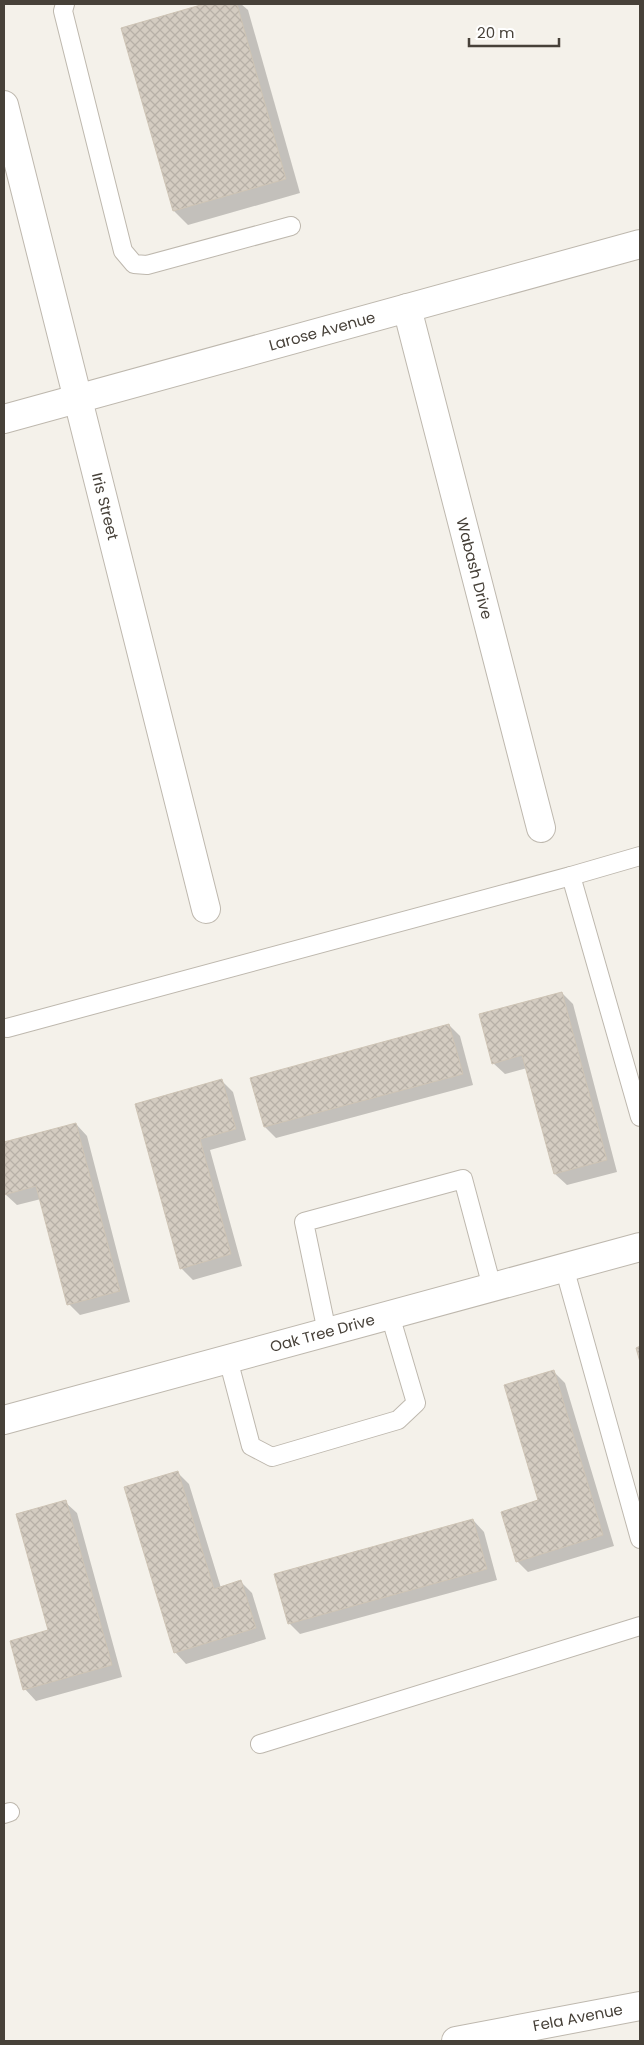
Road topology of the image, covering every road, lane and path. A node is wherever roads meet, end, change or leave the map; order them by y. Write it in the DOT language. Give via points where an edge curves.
graph roads {
  1 [pos="65,4"];
  2 [pos="4,105"];
  3 [pos="291,226"];
  4 [pos="640,244"];
  5 [pos="407,308"];
  6 [pos="78,398"];
  7 [pos="4,419"];
  8 [pos="541,828"];
  9 [pos="640,856"];
  10 [pos="572,876"];
  11 [pos="206,909"];
  12 [pos="7,1028"];
  13 [pos="640,1117"];
  14 [pos="640,1247"];
  15 [pos="564,1267"];
  16 [pos="492,1287"];
  17 [pos="390,1315"];
  18 [pos="327,1332"];
  19 [pos="228,1359"];
  20 [pos="5,1416"];
  21 [pos="640,1539"];
  22 [pos="640,1626"];
  23 [pos="260,1744"];
  24 [pos="640,2006"];
  25 [pos="456,2041"];
  1 -- 3 [label="lane" via="63,11 123,252 134,264 147,265"];
  2 -- 6 [label="street, Iris Street"];
  4 -- 5 [label="street, Larose Avenue"];
  5 -- 6 [label="street, Larose Avenue"];
  5 -- 8 [label="street, Wabash Drive"];
  6 -- 7 [label="street, Larose Avenue"];
  6 -- 11 [label="street, Iris Street"];
  9 -- 10 [label="lane"];
  10 -- 12 [label="lane"];
  10 -- 13 [label="lane"];
  14 -- 15 [label="street, Oak Tree Drive"];
  15 -- 16 [label="street, Oak Tree Drive"];
  15 -- 21 [label="lane"];
  16 -- 17 [label="street, Oak Tree Drive"];
  16 -- 18 [label="lane" via="463,1179 453,1181 304,1222"];
  17 -- 18 [label="street, Oak Tree Drive"];
  17 -- 19 [label="lane" via="416,1403 398,1420 272,1457 251,1446"];
  18 -- 19 [label="street, Oak Tree Drive"];
  19 -- 20 [label="street, Oak Tree Drive"];
  22 -- 23 [label="lane"];
  24 -- 25 [label="street, Fela Avenue"];
}
